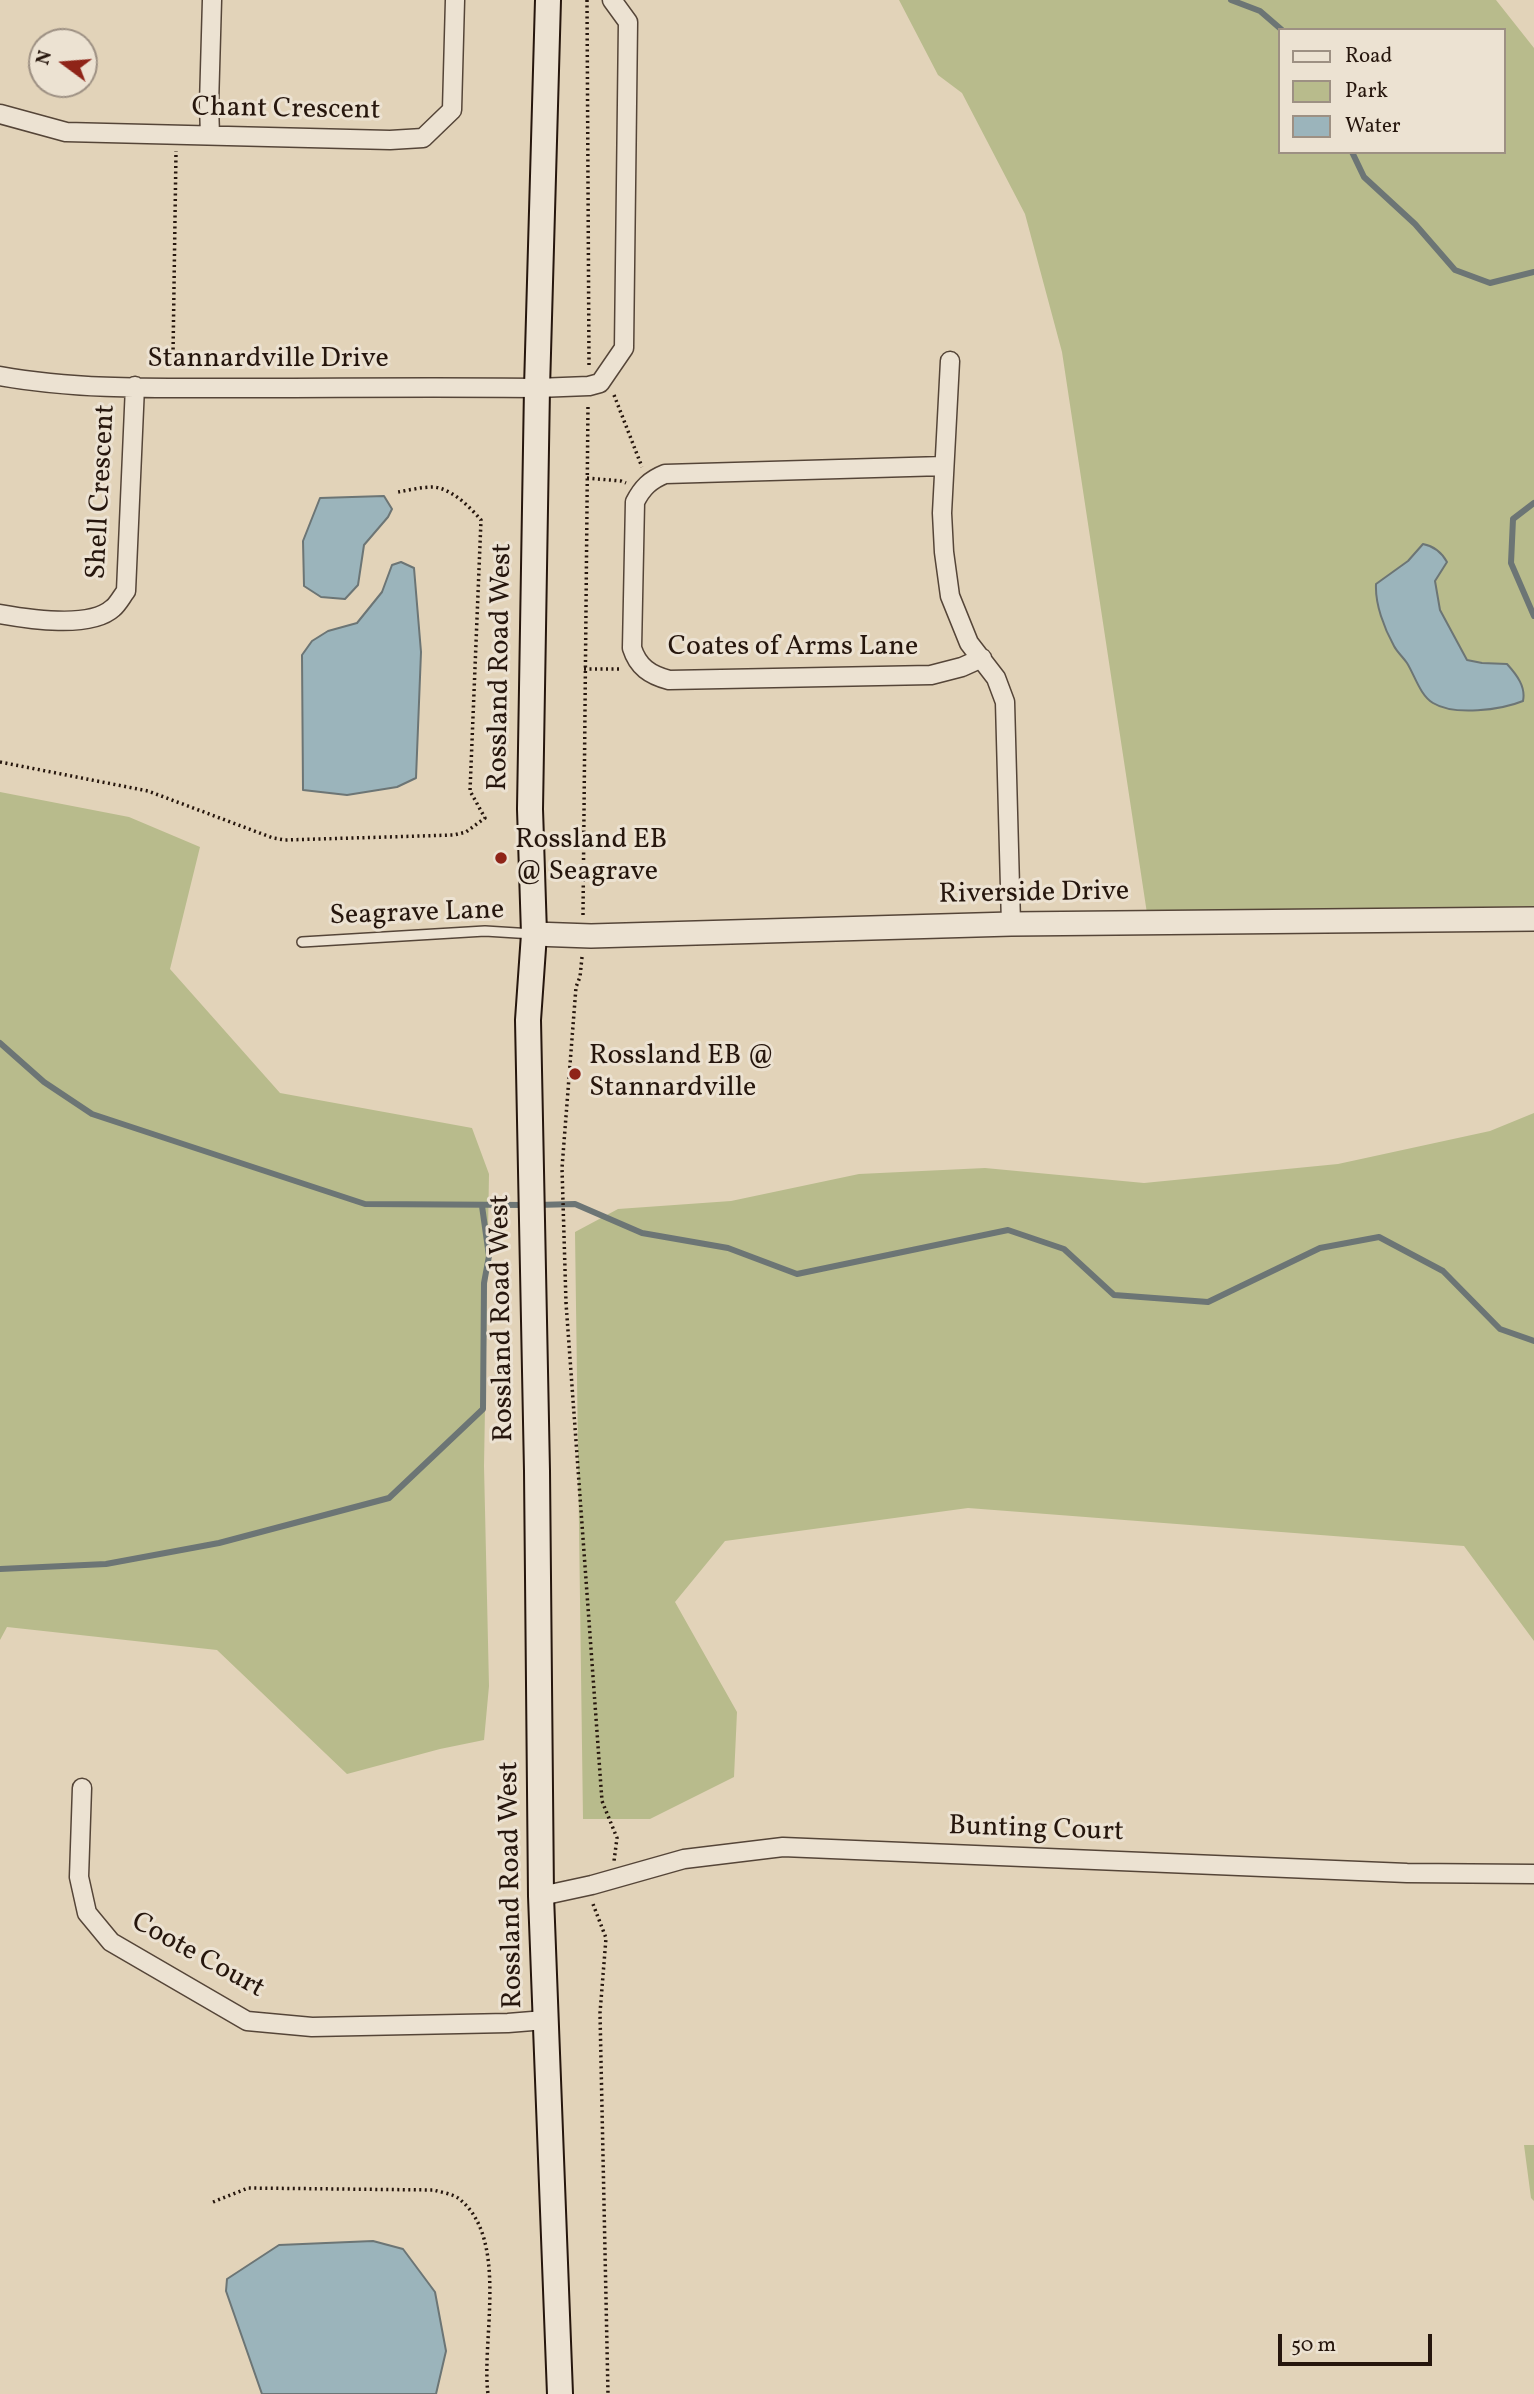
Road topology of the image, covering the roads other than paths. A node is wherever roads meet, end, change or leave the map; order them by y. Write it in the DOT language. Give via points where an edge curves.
graph roads {
  1 [pos="212,0"];
  2 [pos="455,0"];
  3 [pos="548,0"];
  4 [pos="612,0"];
  5 [pos="0,114"];
  6 [pos="210,135"];
  7 [pos="950,361"];
  8 [pos="0,376"];
  9 [pos="135,387"];
  10 [pos="537,388"];
  11 [pos="944,466"];
  12 [pos="0,614"];
  13 [pos="982,658"];
  14 [pos="1534,919"];
  15 [pos="1011,924"];
  16 [pos="534,934"];
  17 [pos="302,942"];
  18 [pos="82,1788"];
  19 [pos="1534,1874"];
  20 [pos="541,1896"];
  21 [pos="545,2020"];
  22 [pos="560,2394"];
  1 -- 6 [label="street"];
  2 -- 6 [label="street, Chant Crescent" via="452,110 423,138"];
  3 -- 10 [label="main road, Rossland Road West"];
  4 -- 10 [label="street" via="628,22 624,348 600,383"];
  5 -- 6 [label="street, Chant Crescent" via="65,132"];
  7 -- 11 [label="street"];
  8 -- 9 [label="street, Stannardville Drive"];
  9 -- 10 [label="street, Stannardville Drive"];
  9 -- 12 [label="street, Shell Crescent" via="126,591 112,610 88,620"];
  10 -- 16 [label="main road, Rossland Road West" via="530,809"];
  11 -- 13 [label="street" via="944,552 950,596 969,643"];
  11 -- 13 [label="street, Coates of Arms Lane" via="666,474 645,487 635,502 632,648 643,669 668,680 931,675"];
  13 -- 15 [label="street" via="1005,702"];
  14 -- 15 [label="street, Riverside Drive"];
  15 -- 16 [label="street, Riverside Drive"];
  16 -- 17 [label="lane, Seagrave Lane" via="485,931"];
  16 -- 20 [label="main road, Rossland Road West" via="528,1020"];
  18 -- 21 [label="street, Coote Court" via="79,1877 87,1913 111,1941 247,2021 312,2027"];
  19 -- 20 [label="street, Bunting Court" via="1407,1873 783,1847 684,1859"];
  20 -- 21 [label="main road, Rossland Road West"];
  21 -- 22 [label="main road, Rossland Road West"];
}
